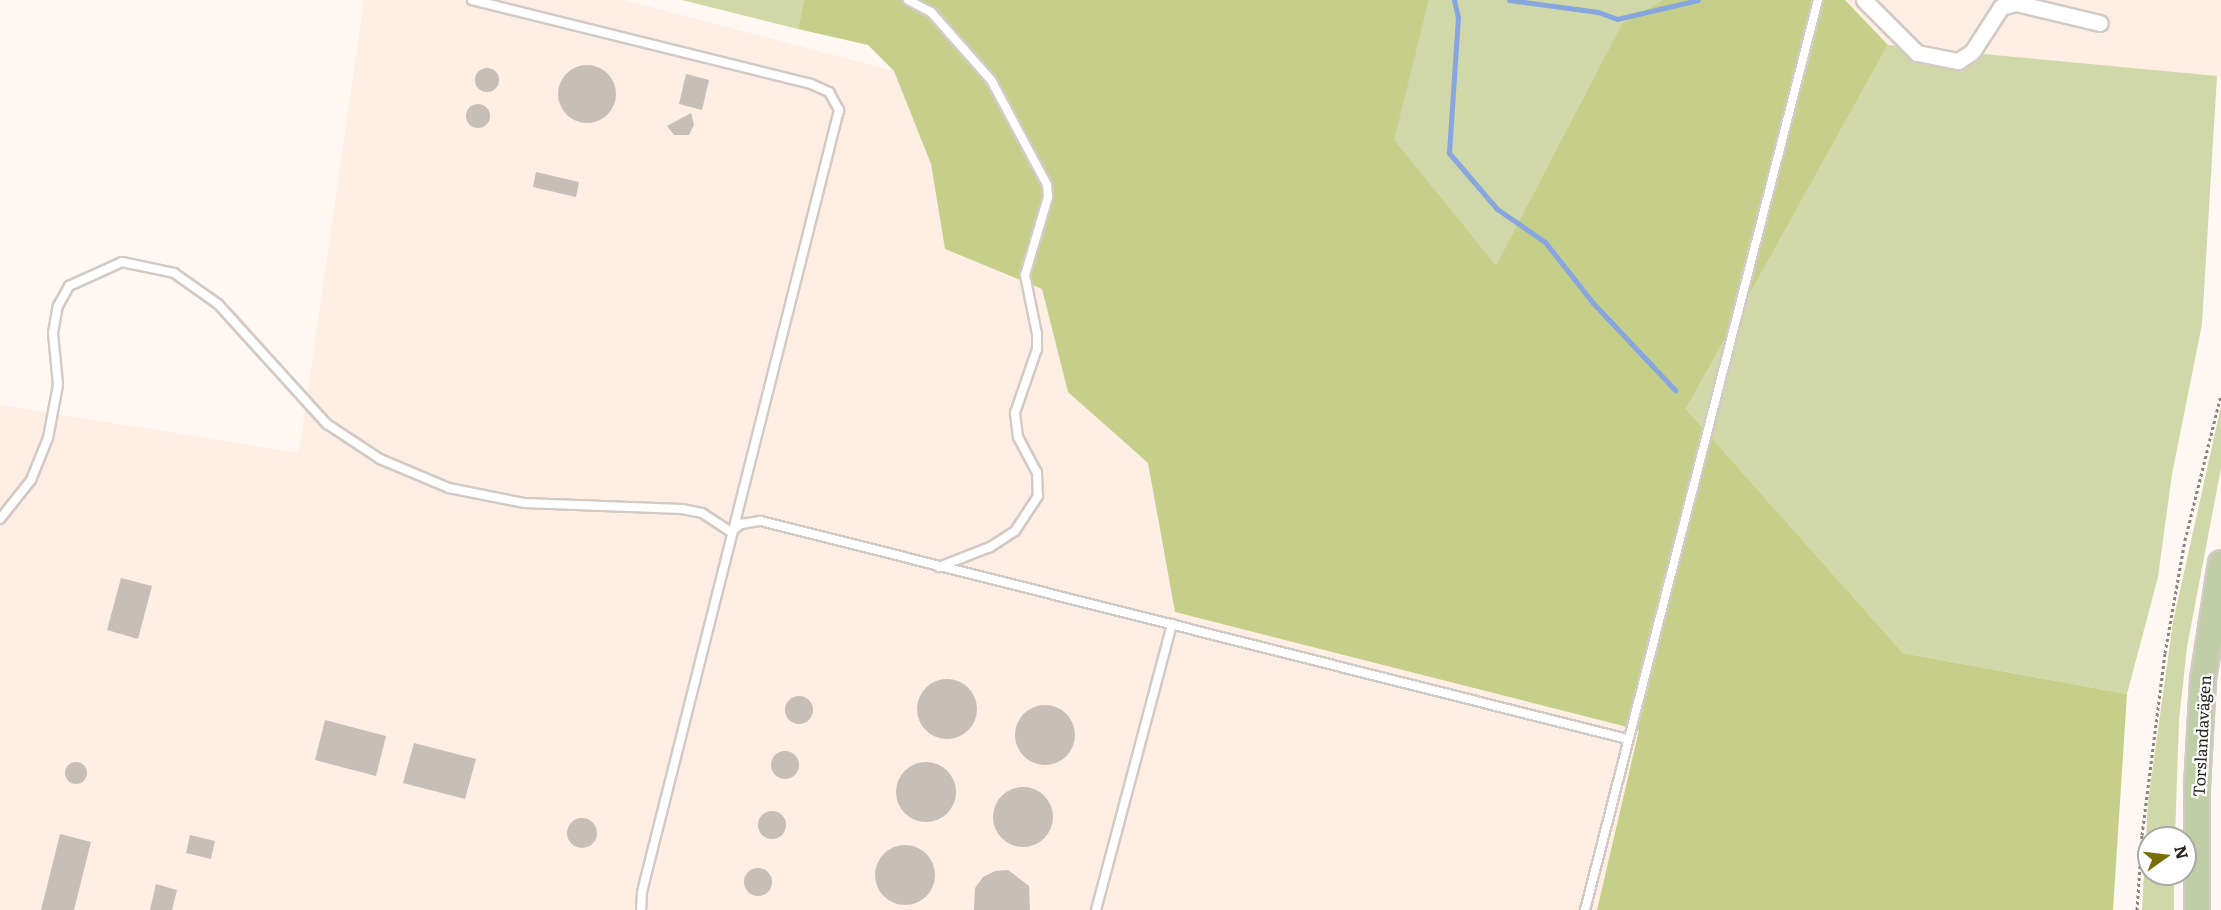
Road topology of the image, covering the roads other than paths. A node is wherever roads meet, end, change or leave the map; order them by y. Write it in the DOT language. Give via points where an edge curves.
graph roads {
  1 [pos="472,0"];
  2 [pos="908,0"];
  3 [pos="1818,0"];
  4 [pos="1864,0"];
  5 [pos="2100,23"];
  6 [pos="0,519"];
  7 [pos="731,532"];
  8 [pos="2221,563"];
  9 [pos="938,567"];
  10 [pos="1172,624"];
  11 [pos="1627,739"];
  12 [pos="641,910"];
  13 [pos="1096,910"];
  14 [pos="1585,910"];
  15 [pos="2197,910"];
  1 -- 7 [label="lane" via="811,84 829,92 839,110"];
  2 -- 9 [label="lane" via="931,12 991,80 1047,185 1048,197 1024,275 1037,349 1015,413 1018,437 1037,472 1038,496 1015,531 990,547"];
  3 -- 11 [label="lane"];
  4 -- 5 [label="street" via="1917,54 1958,61 1972,52 2001,7 2016,3"];
  6 -- 7 [label="lane" via="32,480 48,438 58,385 53,333 58,306 69,286 122,262 174,273 218,304 327,424 380,459 449,488 492,498 524,503 682,509 702,513"];
  7 -- 9 [label="lane" via="741,524 761,520"];
  7 -- 12 [label="lane" via="642,892"];
  8 -- 15 [label="main road, Torslandavägen" via="2203,680 2197,787"];
  9 -- 10 [label="lane"];
  10 -- 11 [label="lane"];
  10 -- 13 [label="lane"];
  11 -- 14 [label="lane"];
}
